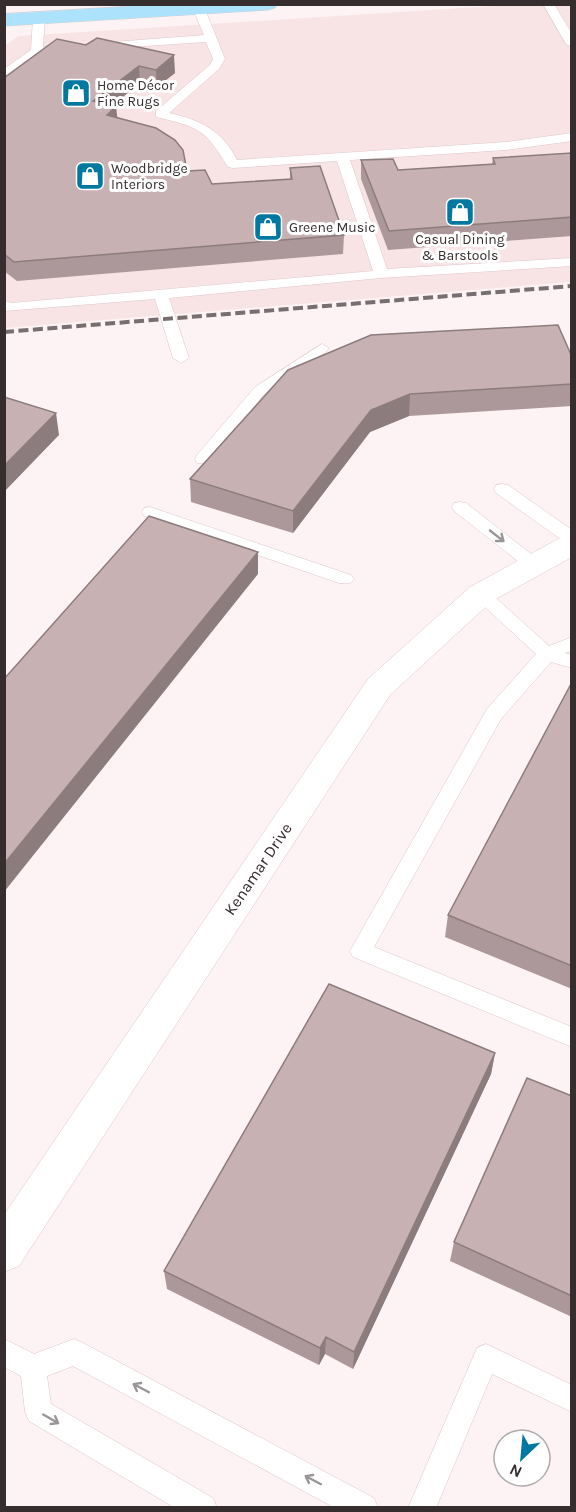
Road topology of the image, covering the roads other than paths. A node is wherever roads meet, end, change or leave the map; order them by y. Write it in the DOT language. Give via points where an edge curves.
graph roads {
  1 [pos="268,4"];
  2 [pos="548,4"];
  3 [pos="199,9"];
  4 [pos="39,18"];
  5 [pos="4,20"];
  6 [pos="211,38"];
  7 [pos="572,44"];
  8 [pos="37,51"];
  9 [pos="4,75"];
  10 [pos="572,137"];
  11 [pos="342,156"];
  12 [pos="572,262"];
  13 [pos="381,274"];
  14 [pos="161,296"];
  15 [pos="4,305"];
  16 [pos="322,348"];
  17 [pos="181,358"];
  18 [pos="202,459"];
  19 [pos="502,489"];
  20 [pos="460,507"];
  21 [pos="150,512"];
  22 [pos="572,539"];
  23 [pos="572,544"];
  24 [pos="534,565"];
  25 [pos="345,579"];
  26 [pos="482,594"];
  27 [pos="572,643"];
  28 [pos="547,654"];
  29 [pos="572,662"];
  30 [pos="572,1037"];
  31 [pos="4,1252"];
  32 [pos="4,1352"];
  33 [pos="33,1368"];
  34 [pos="572,1399"];
  35 [pos="203,1508"];
  36 [pos="364,1508"];
  37 [pos="422,1508"];
  1 -- 3 [label="main road"];
  2 -- 7 [label="lane"];
  3 -- 4 [label="main road"];
  3 -- 6 [label="lane"];
  4 -- 5 [label="main road"];
  4 -- 8 [label="lane"];
  6 -- 8 [label="lane"];
  6 -- 11 [label="lane" via="219,59 215,67 160,114 192,122 211,132 225,146 233,164"];
  8 -- 9 [label="lane"];
  10 -- 11 [label="lane" via="506,146"];
  11 -- 13 [label="lane"];
  12 -- 13 [label="lane"];
  13 -- 14 [label="lane"];
  14 -- 15 [label="lane" via="9,308"];
  14 -- 17 [label="lane"];
  16 -- 18 [label="lane" via="260,390"];
  19 -- 22 [label="lane"];
  20 -- 24 [label="lane, one-way"];
  21 -- 25 [label="lane"];
  23 -- 24 [label="street, Kenamar Drive"];
  24 -- 26 [label="street, Kenamar Drive"];
  26 -- 28 [label="lane"];
  26 -- 31 [label="street, Kenamar Drive" via="379,687"];
  27 -- 28 [label="lane"];
  28 -- 29 [label="lane"];
  28 -- 30 [label="lane" via="494,714 361,951"];
  32 -- 33 [label="lane"];
  33 -- 35 [label="lane, one-way" via="38,1412"];
  36 -- 33 [label="lane, one-way" via="74,1352"];
  34 -- 37 [label="lane" via="486,1357"];
}
